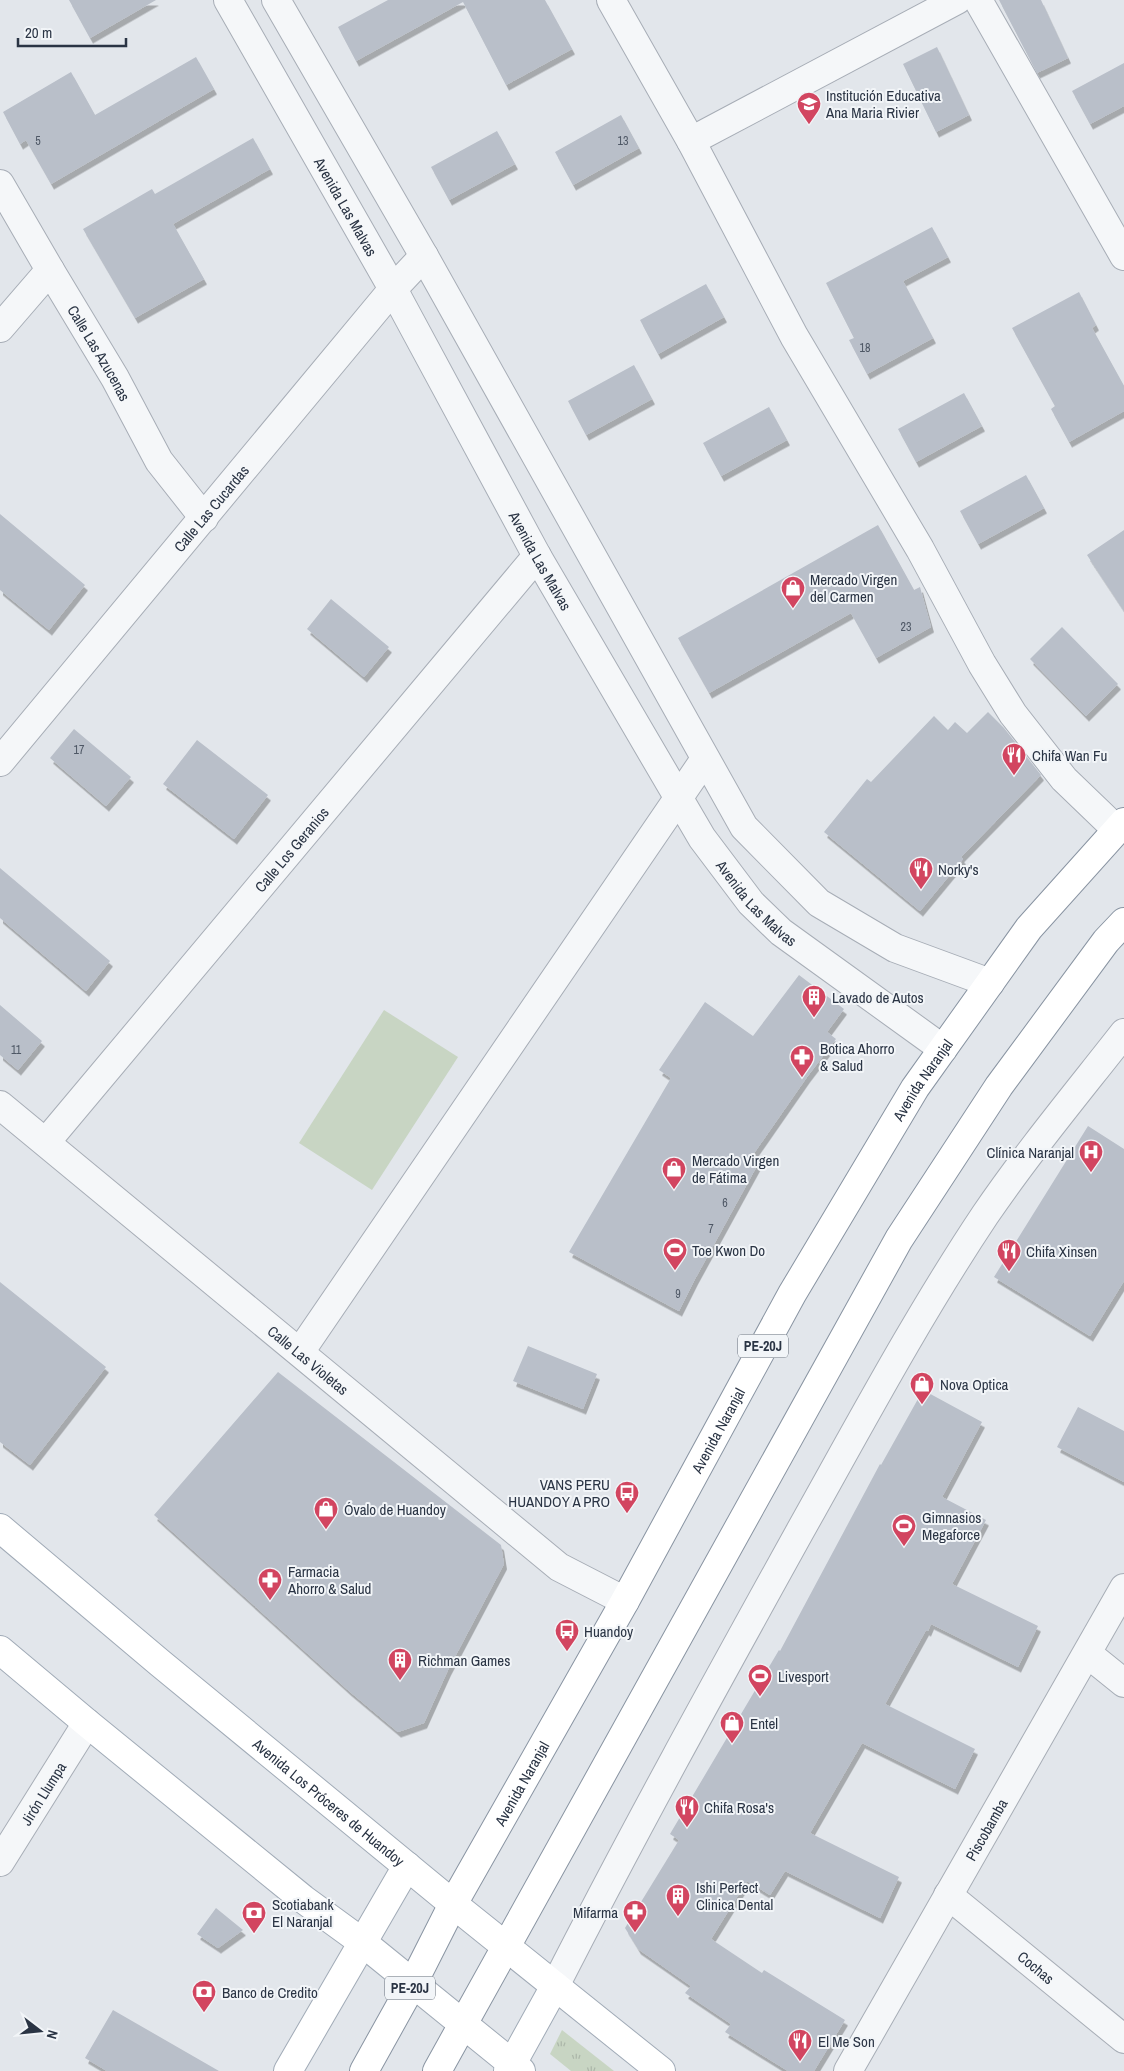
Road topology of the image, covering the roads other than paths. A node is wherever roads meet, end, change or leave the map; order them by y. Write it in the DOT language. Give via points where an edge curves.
graph roads {
  1 [pos="228,0"];
  2 [pos="276,0"];
  3 [pos="610,0"];
  4 [pos="957,0"];
  5 [pos="978,0"];
  6 [pos="691,141"];
  7 [pos="0,184"];
  8 [pos="424,256"];
  9 [pos="1124,256"];
  10 [pos="50,270"];
  11 [pos="393,289"];
  12 [pos="0,328"];
  13 [pos="204,518"];
  14 [pos="537,556"];
  15 [pos="705,759"];
  16 [pos="0,762"];
  17 [pos="678,797"];
  18 [pos="1120,826"];
  19 [pos="1124,922"];
  20 [pos="990,983"];
  21 [pos="1124,1033"];
  22 [pos="943,1049"];
  23 [pos="0,1105"];
  24 [pos="46,1142"];
  25 [pos="300,1352"];
  26 [pos="0,1528"];
  27 [pos="1124,1588"];
  28 [pos="625,1601"];
  29 [pos="0,1650"];
  30 [pos="1088,1654"];
  31 [pos="1124,1683"];
  32 [pos="86,1723"];
  33 [pos="0,1862"];
  34 [pos="407,1866"];
  35 [pos="948,1895"];
  36 [pos="453,1904"];
  37 [pos="362,1942"];
  38 [pos="505,1945"];
  39 [pos="413,1983"];
  40 [pos="555,1986"];
  41 [pos="463,2023"];
  42 [pos="1124,2039"];
  43 [pos="514,2069"];
  44 [pos="288,2071"];
  45 [pos="364,2071"];
  46 [pos="437,2071"];
  47 [pos="661,2071"];
  48 [pos="848,2071"];
  1 -- 11 [label="street, Avenida Las Malvas"];
  2 -- 8 [label="street"];
  3 -- 6 [label="street"];
  4 -- 6 [label="street"];
  5 -- 9 [label="street"];
  6 -- 18 [label="street" via="794,336 1013,714 1064,778"];
  7 -- 10 [label="street, Calle Las Azucenas"];
  8 -- 11 [label="street, Calle Las Cucardas"];
  8 -- 15 [label="street"];
  10 -- 12 [label="street"];
  10 -- 13 [label="street, Calle Las Azucenas" via="116,378 159,461"];
  11 -- 13 [label="street, Calle Las Cucardas"];
  11 -- 14 [label="street, Avenida Las Malvas"];
  13 -- 16 [label="street, Calle Las Cucardas"];
  14 -- 17 [label="street, Avenida Las Malvas"];
  14 -- 24 [label="street, Calle Los Geranios"];
  15 -- 17 [label="street"];
  15 -- 20 [label="street" via="744,827 819,903 895,948"];
  17 -- 22 [label="street, Avenida Las Malvas" via="702,838 751,903 781,932"];
  17 -- 25 [label="street"];
  18 -- 20 [label="main road, Avenida Naranjal / PE-20J" via="1029,928"];
  19 -- 38 [label="main road" via="1106,941 999,1086 899,1239"];
  20 -- 22 [label="main road, Avenida Naranjal / PE-20J"];
  21 -- 40 [label="street" via="1048,1129 986,1215 873,1401 714,1686"];
  22 -- 28 [label="main road, Avenida Naranjal / PE-20J" via="915,1088 792,1294"];
  23 -- 24 [label="street, Calle Las Violetas"];
  24 -- 25 [label="street, Calle Las Violetas"];
  25 -- 28 [label="street, Calle Las Violetas" via="558,1567"];
  26 -- 34 [label="main road, Avenida Los Próceres de Huandoy"];
  27 -- 30 [label="street, Piscobamba"];
  28 -- 36 [label="main road, Avenida Naranjal / PE-20J"];
  29 -- 32 [label="main road"];
  30 -- 31 [label="street"];
  30 -- 35 [label="street, Piscobamba"];
  32 -- 33 [label="street, Jirón Llumpa"];
  32 -- 37 [label="main road" via="302,1899"];
  34 -- 36 [label="main road, Avenida Los Próceres de Huandoy"];
  34 -- 37 [label="main road"];
  35 -- 42 [label="street, Cochas"];
  35 -- 48 [label="street, Piscobamba"];
  36 -- 38 [label="main road, Avenida Los Próceres de Huandoy"];
  36 -- 39 [label="main road, Avenida Naranjal / PE-20J"];
  37 -- 39 [label="main road"];
  37 -- 44 [label="main road"];
  38 -- 40 [label="main road, Avenida Los Próceres de Huandoy"];
  38 -- 41 [label="main road"];
  39 -- 41 [label="main road"];
  39 -- 45 [label="main road, Avenida Naranjal / PE-20J"];
  40 -- 43 [label="main road"];
  40 -- 47 [label="main road, Avenida Los Próceres de Huandoy"];
  41 -- 43 [label="main road"];
  41 -- 46 [label="main road"];
}
